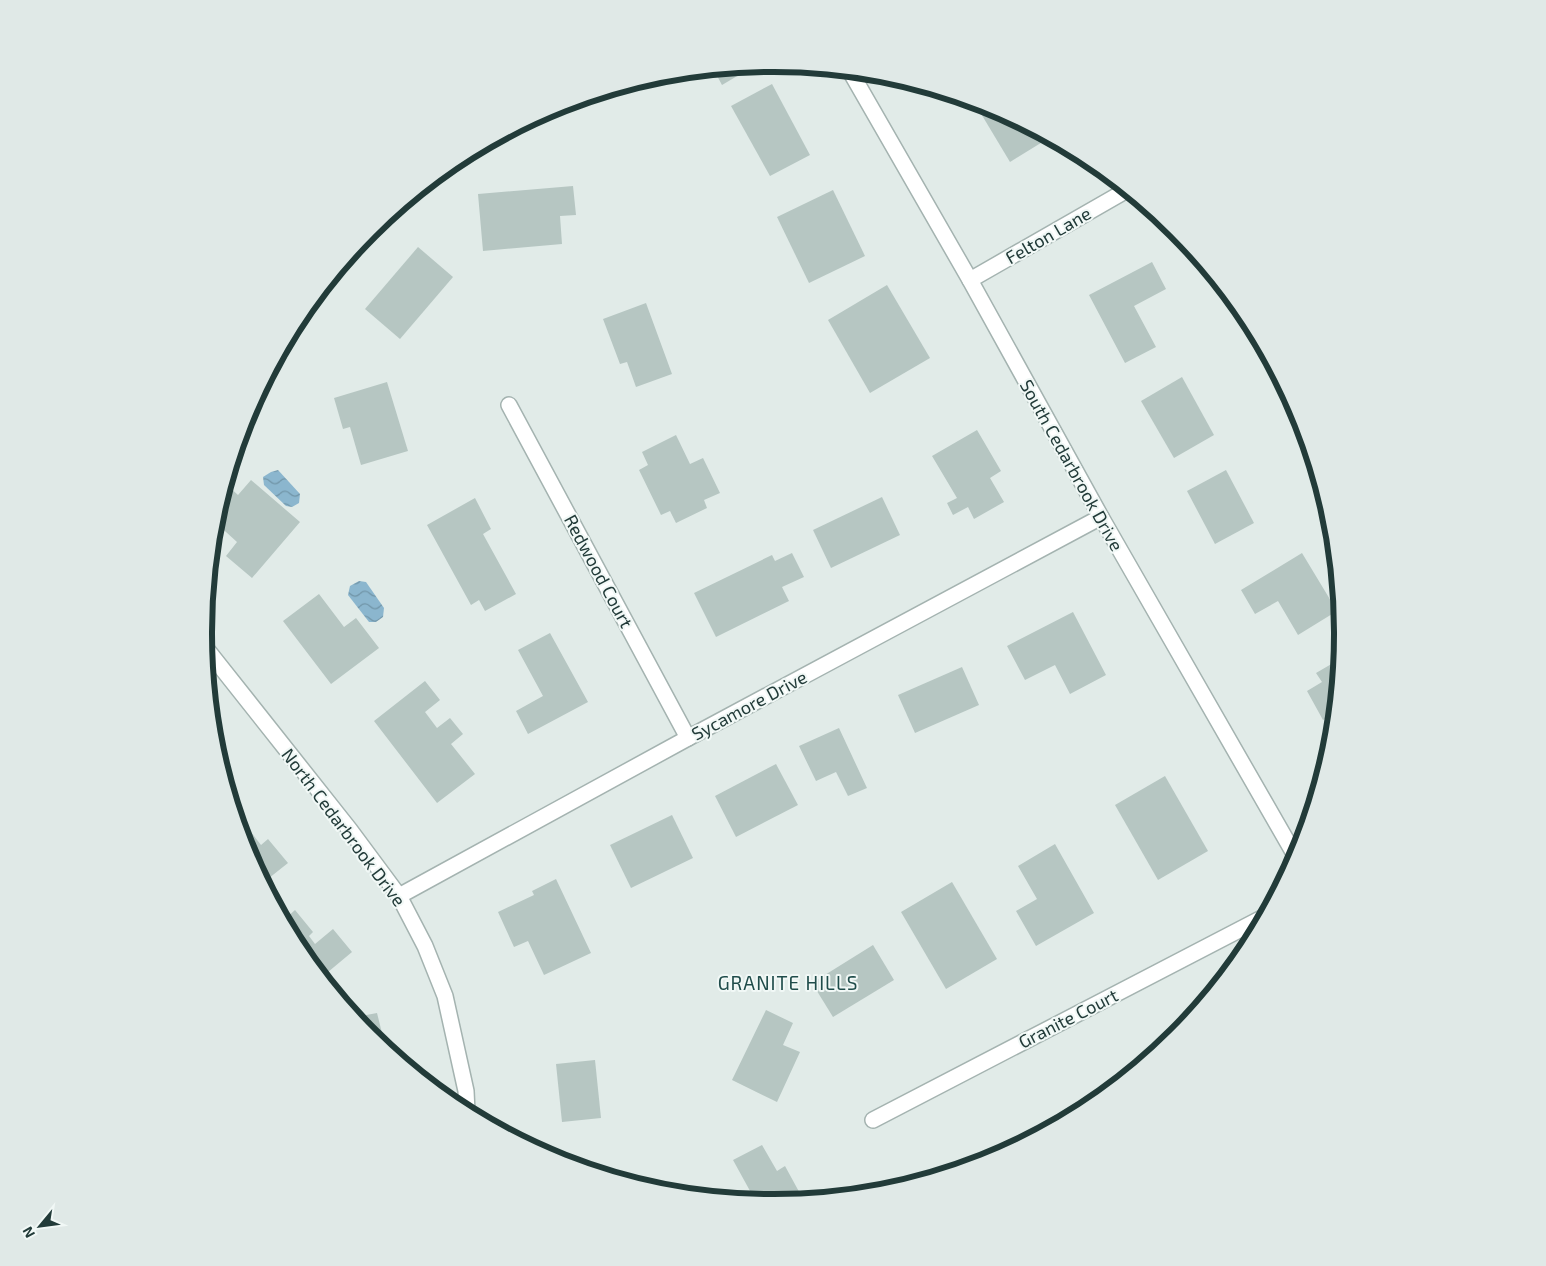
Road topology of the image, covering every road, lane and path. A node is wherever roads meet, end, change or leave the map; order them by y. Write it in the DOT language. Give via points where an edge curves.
graph roads {
  1 [pos="854,78"];
  2 [pos="1121,194"];
  3 [pos="970,280"];
  4 [pos="509,405"];
  5 [pos="1101,517"];
  6 [pos="213,658"];
  7 [pos="688,738"];
  8 [pos="1291,848"];
  9 [pos="399,896"];
  10 [pos="1252,923"];
  11 [pos="467,1102"];
  12 [pos="873,1120"];
  1 -- 3 [label="street, South Cedarbrook Drive"];
  2 -- 3 [label="street, Felton Lane"];
  3 -- 5 [label="street, South Cedarbrook Drive"];
  4 -- 7 [label="street, Redwood Court"];
  5 -- 7 [label="street, Sycamore Drive"];
  5 -- 8 [label="street, South Cedarbrook Drive"];
  6 -- 9 [label="street, North Cedarbrook Drive"];
  7 -- 9 [label="street, Sycamore Drive"];
  9 -- 11 [label="street, North Cedarbrook Drive" via="425,946 445,996"];
  10 -- 12 [label="street, Granite Court"];
}
